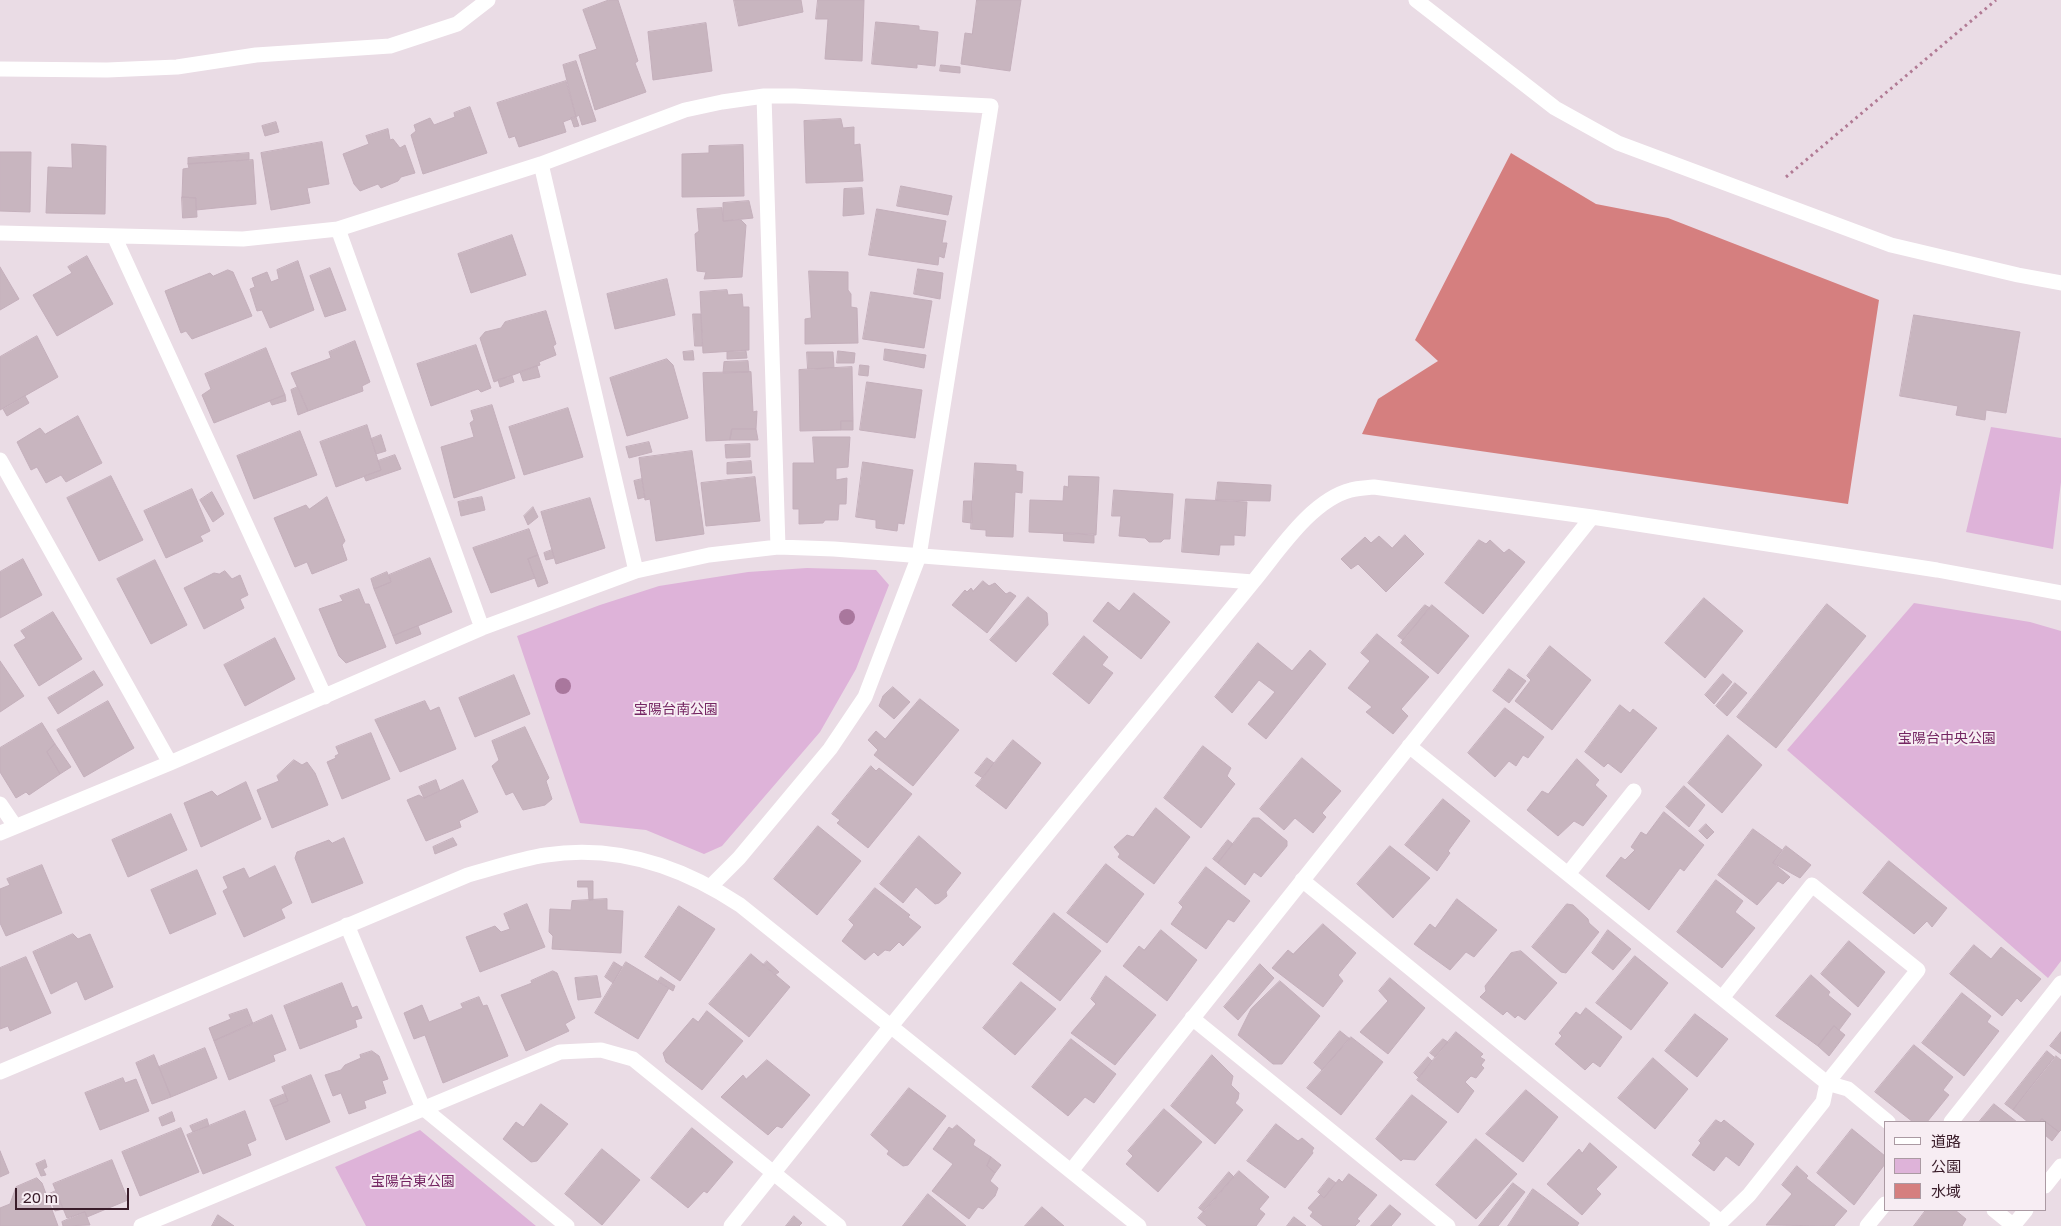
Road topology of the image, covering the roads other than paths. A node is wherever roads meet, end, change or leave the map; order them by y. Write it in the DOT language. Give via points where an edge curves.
graph roads {
  1 [pos="488,0"];
  2 [pos="1416,0"];
  3 [pos="0,69"];
  4 [pos="764,96"];
  5 [pos="541,164"];
  6 [pos="338,229"];
  7 [pos="0,233"];
  8 [pos="114,236"];
  9 [pos="2061,283"];
  10 [pos="0,460"];
  11 [pos="1592,517"];
  12 [pos="778,547"];
  13 [pos="919,556"];
  14 [pos="636,571"];
  15 [pos="1253,582"];
  16 [pos="2061,593"];
  17 [pos="482,628"];
  18 [pos="325,697"];
  19 [pos="1409,746"];
  20 [pos="170,764"];
  21 [pos="1634,791"];
  22 [pos="0,804"];
  23 [pos="15,826"];
  24 [pos="0,833"];
  25 [pos="1568,874"];
  26 [pos="1302,880"];
  27 [pos="711,886"];
  28 [pos="346,925"];
  29 [pos="2061,983"];
  30 [pos="1722,998"];
  31 [pos="1192,1018"];
  32 [pos="891,1026"];
  33 [pos="2,1069"];
  34 [pos="1827,1083"];
  35 [pos="423,1108"];
  36 [pos="1887,1121"];
  37 [pos="1951,1121"];
  38 [pos="2061,1166"];
  39 [pos="1070,1171"];
  40 [pos="774,1173"];
  41 [pos="2046,1185"];
  42 [pos="1884,1205"];
  43 [pos="1995,1211"];
  44 [pos="2025,1211"];
  45 [pos="1719,1224"];
  46 [pos="141,1226"];
  47 [pos="567,1226"];
  48 [pos="732,1226"];
  49 [pos="839,1226"];
  50 [pos="1139,1226"];
  51 [pos="1448,1226"];
  52 [pos="1867,1226"];
  53 [pos="2013,1226"];
  1 -- 3 [label="street" via="457,24 390,46 256,55 177,67"];
  2 -- 9 [label="street" via="1563,112 1618,143 1891,245"];
  4 -- 5 [label="street" via="685,110"];
  4 -- 12 [label="street"];
  4 -- 13 [label="street" via="991,106"];
  5 -- 6 [label="street"];
  5 -- 14 [label="street"];
  6 -- 8 [label="street" via="242,239"];
  6 -- 17 [label="street"];
  7 -- 8 [label="street"];
  8 -- 18 [label="street"];
  10 -- 20 [label="street"];
  11 -- 15 [label="street" via="1374,487 1351,490 1332,498 1312,513"];
  11 -- 16 [label="street" via="1937,570"];
  11 -- 19 [label="street"];
  12 -- 13 [label="street"];
  12 -- 14 [label="street" via="709,555"];
  13 -- 15 [label="street"];
  13 -- 27 [label="street" via="865,697 830,749 739,858"];
  14 -- 17 [label="street"];
  15 -- 32 [label="street"];
  17 -- 18 [label="street"];
  18 -- 20 [label="street"];
  19 -- 25 [label="street"];
  19 -- 26 [label="street"];
  20 -- 23 [label="street"];
  21 -- 25 [label="street"];
  22 -- 23 [label="street"];
  23 -- 24 [label="street"];
  25 -- 30 [label="street"];
  26 -- 31 [label="street"];
  26 -- 45 [label="street"];
  27 -- 28 [label="street" via="654,862 617,854 574,852 512,862 468,875"];
  27 -- 32 [label="street" via="740,905"];
  28 -- 33 [label="street"];
  28 -- 35 [label="street"];
  29 -- 37 [label="street"];
  30 -- 34 [label="street"];
  30 -- 34 [label="street" via="1812,885 1918,970"];
  31 -- 39 [label="street"];
  31 -- 51 [label="street"];
  32 -- 39 [label="street"];
  32 -- 40 [label="street"];
  34 -- 36 [label="street" via="1848,1089"];
  34 -- 45 [label="street" via="1823,1102 1749,1195"];
  35 -- 40 [label="street" via="560,1052 601,1050 633,1059"];
  35 -- 46 [label="street"];
  35 -- 47 [label="street"];
  38 -- 41 [label="street"];
  39 -- 50 [label="street"];
  40 -- 48 [label="street"];
  40 -- 49 [label="street"];
  42 -- 52 [label="street"];
  43 -- 53 [label="street"];
  44 -- 53 [label="street"];
}
